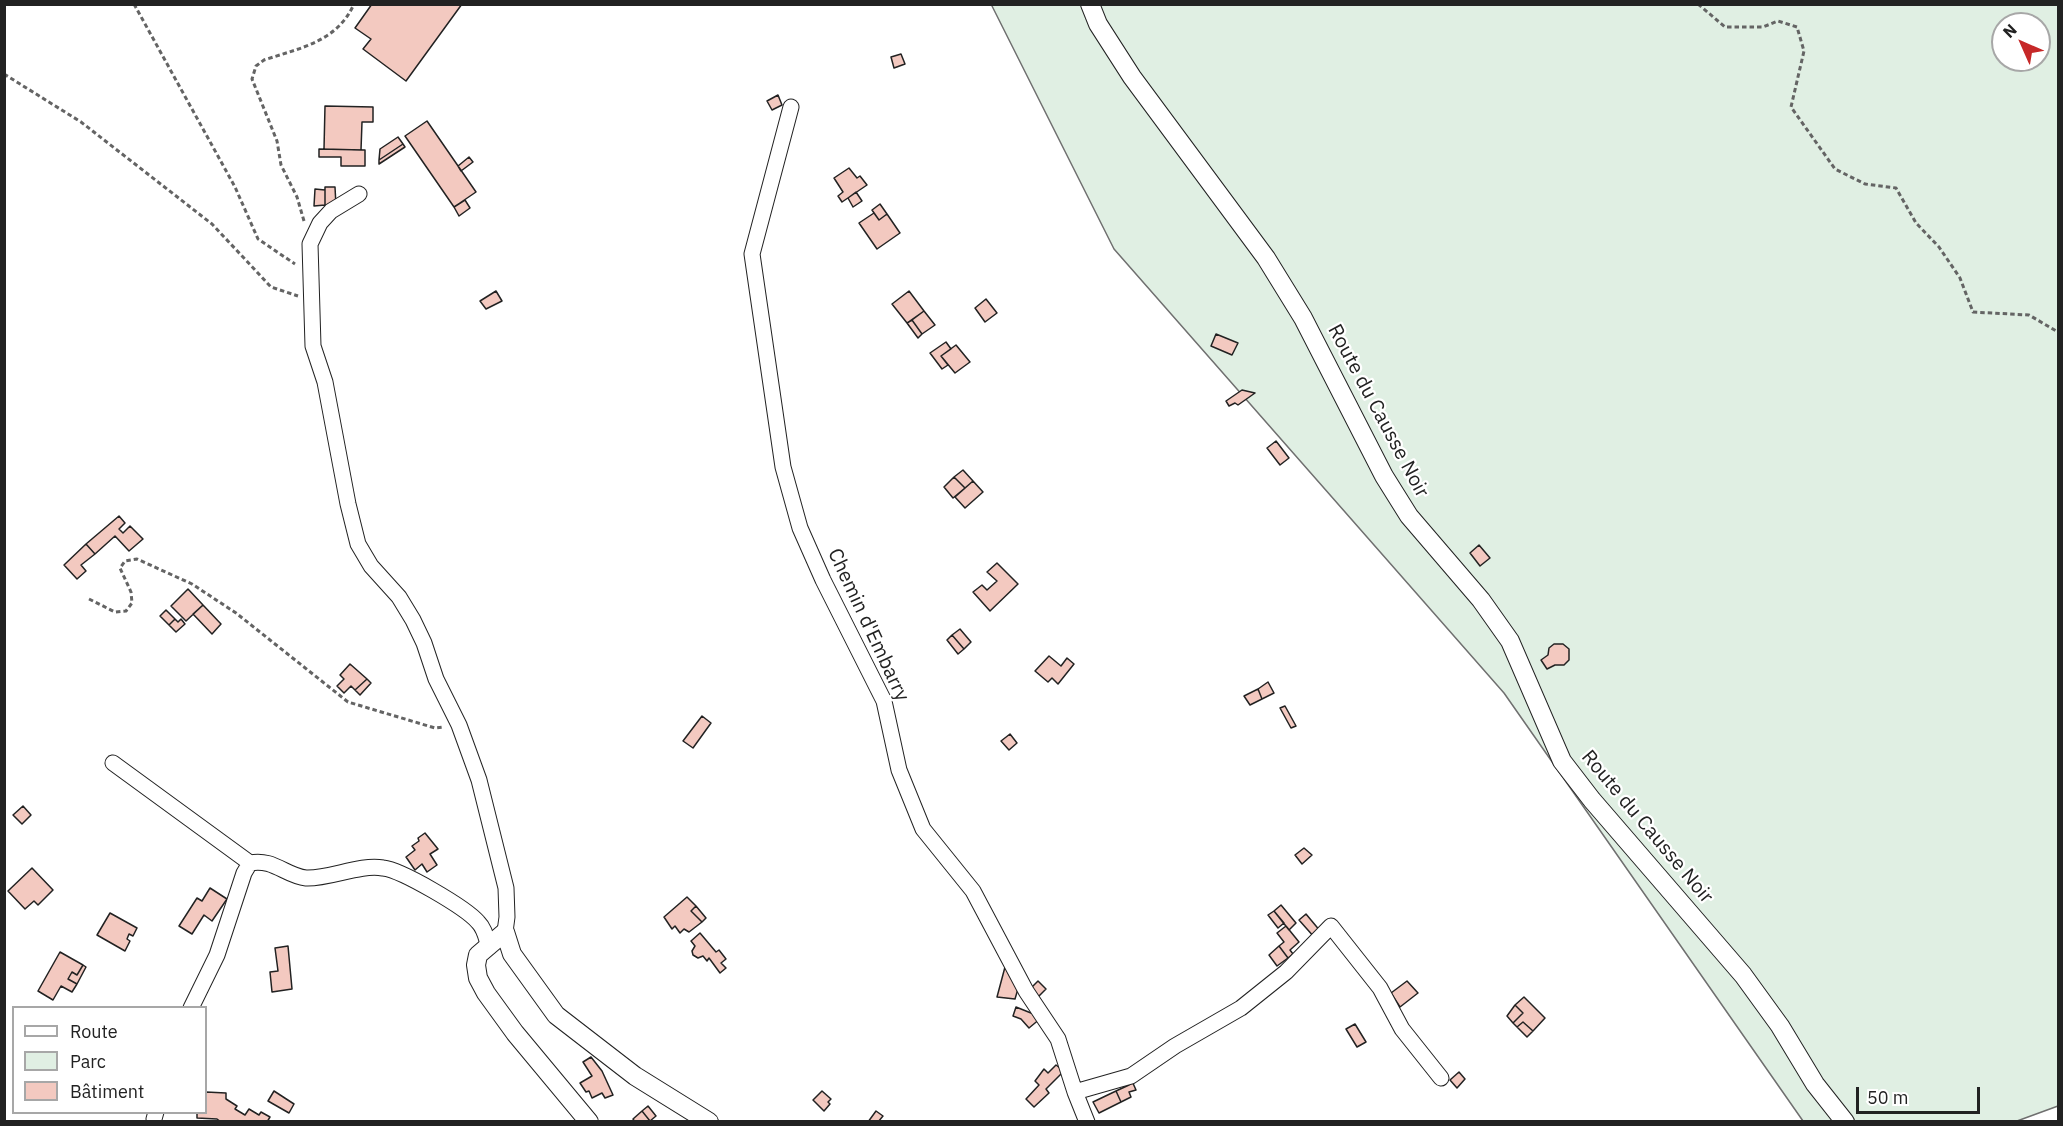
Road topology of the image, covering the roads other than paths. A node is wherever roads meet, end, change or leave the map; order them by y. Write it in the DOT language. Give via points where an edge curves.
graph roads {
  1 [pos="1090,4"];
  2 [pos="790,107"];
  3 [pos="360,194"];
  4 [pos="113,763"];
  5 [pos="250,863"];
  6 [pos="505,932"];
  7 [pos="489,947"];
  8 [pos="192,1006"];
  9 [pos="1441,1078"];
  10 [pos="1075,1092"];
  11 [pos="589,1122"];
  12 [pos="709,1122"];
  13 [pos="1087,1122"];
  14 [pos="1845,1122"];
  1 -- 14 [label="street, Route du Causse Noir" via="1098,24 1132,77 1266,258 1303,318 1384,476 1409,516 1481,600 1510,641 1562,761 1743,975"];
  2 -- 10 [label="street, Chemin d'Embarry" via="752,254 783,467 800,528 884,701 898,770 923,829 973,891 1026,991 1058,1039"];
  3 -- 6 [label="street" via="332,211 320,223 310,244 313,346 325,382 358,544 413,620 479,780 506,888"];
  4 -- 5 [label="street"];
  5 -- 7 [label="street" via="262,860 305,878 382,867 399,872 477,921"];
  5 -- 8 [label="street" via="217,955"];
  6 -- 7 [label="street"];
  6 -- 12 [label="street" via="512,954 556,1015 635,1076"];
  7 -- 11 [label="street" via="478,955 476,965 486,993"];
  9 -- 10 [label="street" via="1402,1029 1380,988 1331,926 1286,972 1241,1008 1131,1076"];
  10 -- 13 [label="street, Chemin d'Embarry"];
}
